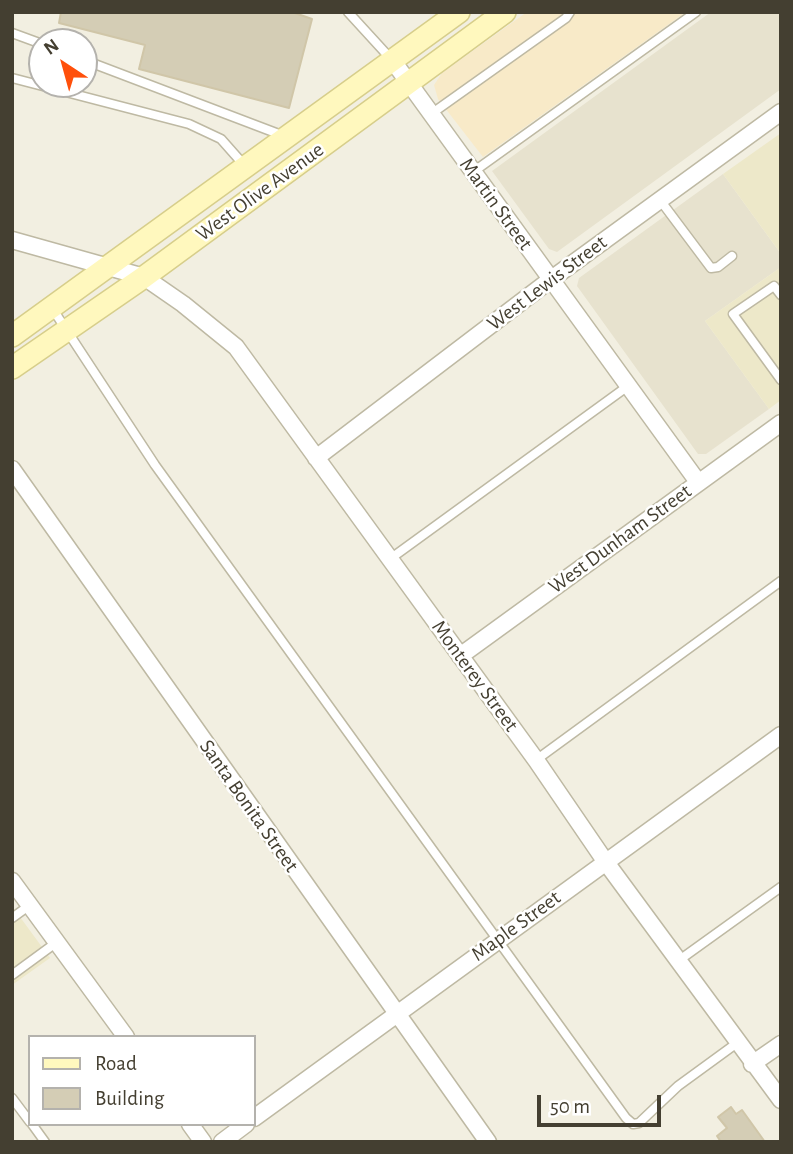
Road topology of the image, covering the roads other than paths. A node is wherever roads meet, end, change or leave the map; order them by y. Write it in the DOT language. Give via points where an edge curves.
graph roads {
  1 [pos="348,12"];
  2 [pos="459,12"];
  3 [pos="505,12"];
  4 [pos="570,12"];
  5 [pos="696,12"];
  6 [pos="393,61"];
  7 [pos="98,65"];
  8 [pos="12,78"];
  9 [pos="409,84"];
  10 [pos="781,112"];
  11 [pos="431,114"];
  12 [pos="288,137"];
  13 [pos="246,167"];
  14 [pos="473,172"];
  15 [pos="660,200"];
  16 [pos="12,240"];
  17 [pos="732,256"];
  18 [pos="107,267"];
  19 [pos="144,276"];
  20 [pos="550,279"];
  21 [pos="781,295"];
  22 [pos="52,308"];
  23 [pos="66,330"];
  24 [pos="12,336"];
  25 [pos="12,368"];
  26 [pos="781,380"];
  27 [pos="628,385"];
  28 [pos="781,423"];
  29 [pos="316,458"];
  30 [pos="12,469"];
  31 [pos="698,482"];
  32 [pos="390,559"];
  33 [pos="781,581"];
  34 [pos="460,656"];
  35 [pos="781,735"];
  36 [pos="536,760"];
  37 [pos="605,861"];
  38 [pos="12,881"];
  39 [pos="781,887"];
  40 [pos="30,905"];
  41 [pos="12,918"];
  42 [pos="496,940"];
  43 [pos="57,942"];
  44 [pos="678,961"];
  45 [pos="12,975"];
  46 [pos="396,1014"];
  47 [pos="125,1035"];
  48 [pos="737,1043"];
  49 [pos="781,1044"];
  50 [pos="752,1064"];
  51 [pos="12,1098"];
  52 [pos="781,1100"];
  53 [pos="256,1117"];
  54 [pos="28,1119"];
  55 [pos="33,1126"];
  56 [pos="191,1126"];
  57 [pos="243,1126"];
  58 [pos="45,1142"];
  59 [pos="203,1142"];
  60 [pos="222,1142"];
  61 [pos="488,1142"];
  1 -- 6 [label="lane"];
  2 -- 6 [label="main road, West Olive Avenue"];
  3 -- 9 [label="main road, West Olive Avenue"];
  4 -- 11 [label="lane"];
  5 -- 14 [label="lane"];
  6 -- 9 [label="street, Martin Street"];
  6 -- 12 [label="main road, West Olive Avenue"];
  7 -- 12 [label="lane"];
  8 -- 13 [label="lane" via="189,124 221,139"];
  9 -- 11 [label="street, Martin Street"];
  9 -- 19 [label="main road, West Olive Avenue"];
  10 -- 15 [label="street, West Lewis Street"];
  11 -- 14 [label="street, Martin Street"];
  12 -- 13 [label="main road, West Olive Avenue"];
  13 -- 18 [label="main road, West Olive Avenue"];
  14 -- 20 [label="street, Martin Street"];
  15 -- 17 [label="lane" via="711,268"];
  15 -- 20 [label="street, West Lewis Street"];
  16 -- 18 [label="street"];
  18 -- 19 [label="street"];
  18 -- 22 [label="main road, West Olive Avenue"];
  19 -- 23 [label="main road, West Olive Avenue"];
  19 -- 29 [label="street, Monterey Street" via="236,347"];
  20 -- 27 [label="street, Martin Street"];
  20 -- 29 [label="street, West Lewis Street"];
  21 -- 26 [label="lane" via="774,286 733,313"];
  22 -- 23 [label="lane"];
  22 -- 24 [label="main road, West Olive Avenue"];
  23 -- 25 [label="main road, West Olive Avenue"];
  23 -- 42 [label="lane" via="155,466"];
  27 -- 31 [label="street, Martin Street"];
  27 -- 32 [label="lane"];
  28 -- 31 [label="street, West Dunham Street"];
  29 -- 32 [label="street, Monterey Street"];
  30 -- 46 [label="street, Santa Bonita Street"];
  31 -- 34 [label="street, West Dunham Street"];
  32 -- 34 [label="street, Monterey Street"];
  33 -- 36 [label="lane"];
  34 -- 36 [label="street, Monterey Street"];
  35 -- 37 [label="street, Maple Street"];
  36 -- 37 [label="street, Monterey Street"];
  37 -- 42 [label="street, Maple Street"];
  37 -- 44 [label="street, Monterey Street"];
  38 -- 40 [label="street"];
  39 -- 44 [label="lane"];
  40 -- 41 [label="lane"];
  40 -- 43 [label="street"];
  42 -- 46 [label="street, Maple Street"];
  42 -- 48 [label="lane" via="633,1124"];
  43 -- 45 [label="lane"];
  43 -- 47 [label="street"];
  44 -- 48 [label="street, Monterey Street"];
  46 -- 53 [label="street, Maple Street"];
  46 -- 61 [label="street, Santa Bonita Street"];
  48 -- 50 [label="street, Monterey Street"];
  49 -- 50 [label="street"];
  50 -- 52 [label="street, Monterey Street"];
  51 -- 54 [label="lane"];
  55 -- 58 [label="lane"];
  56 -- 59 [label="street"];
  57 -- 60 [label="street"];
}
